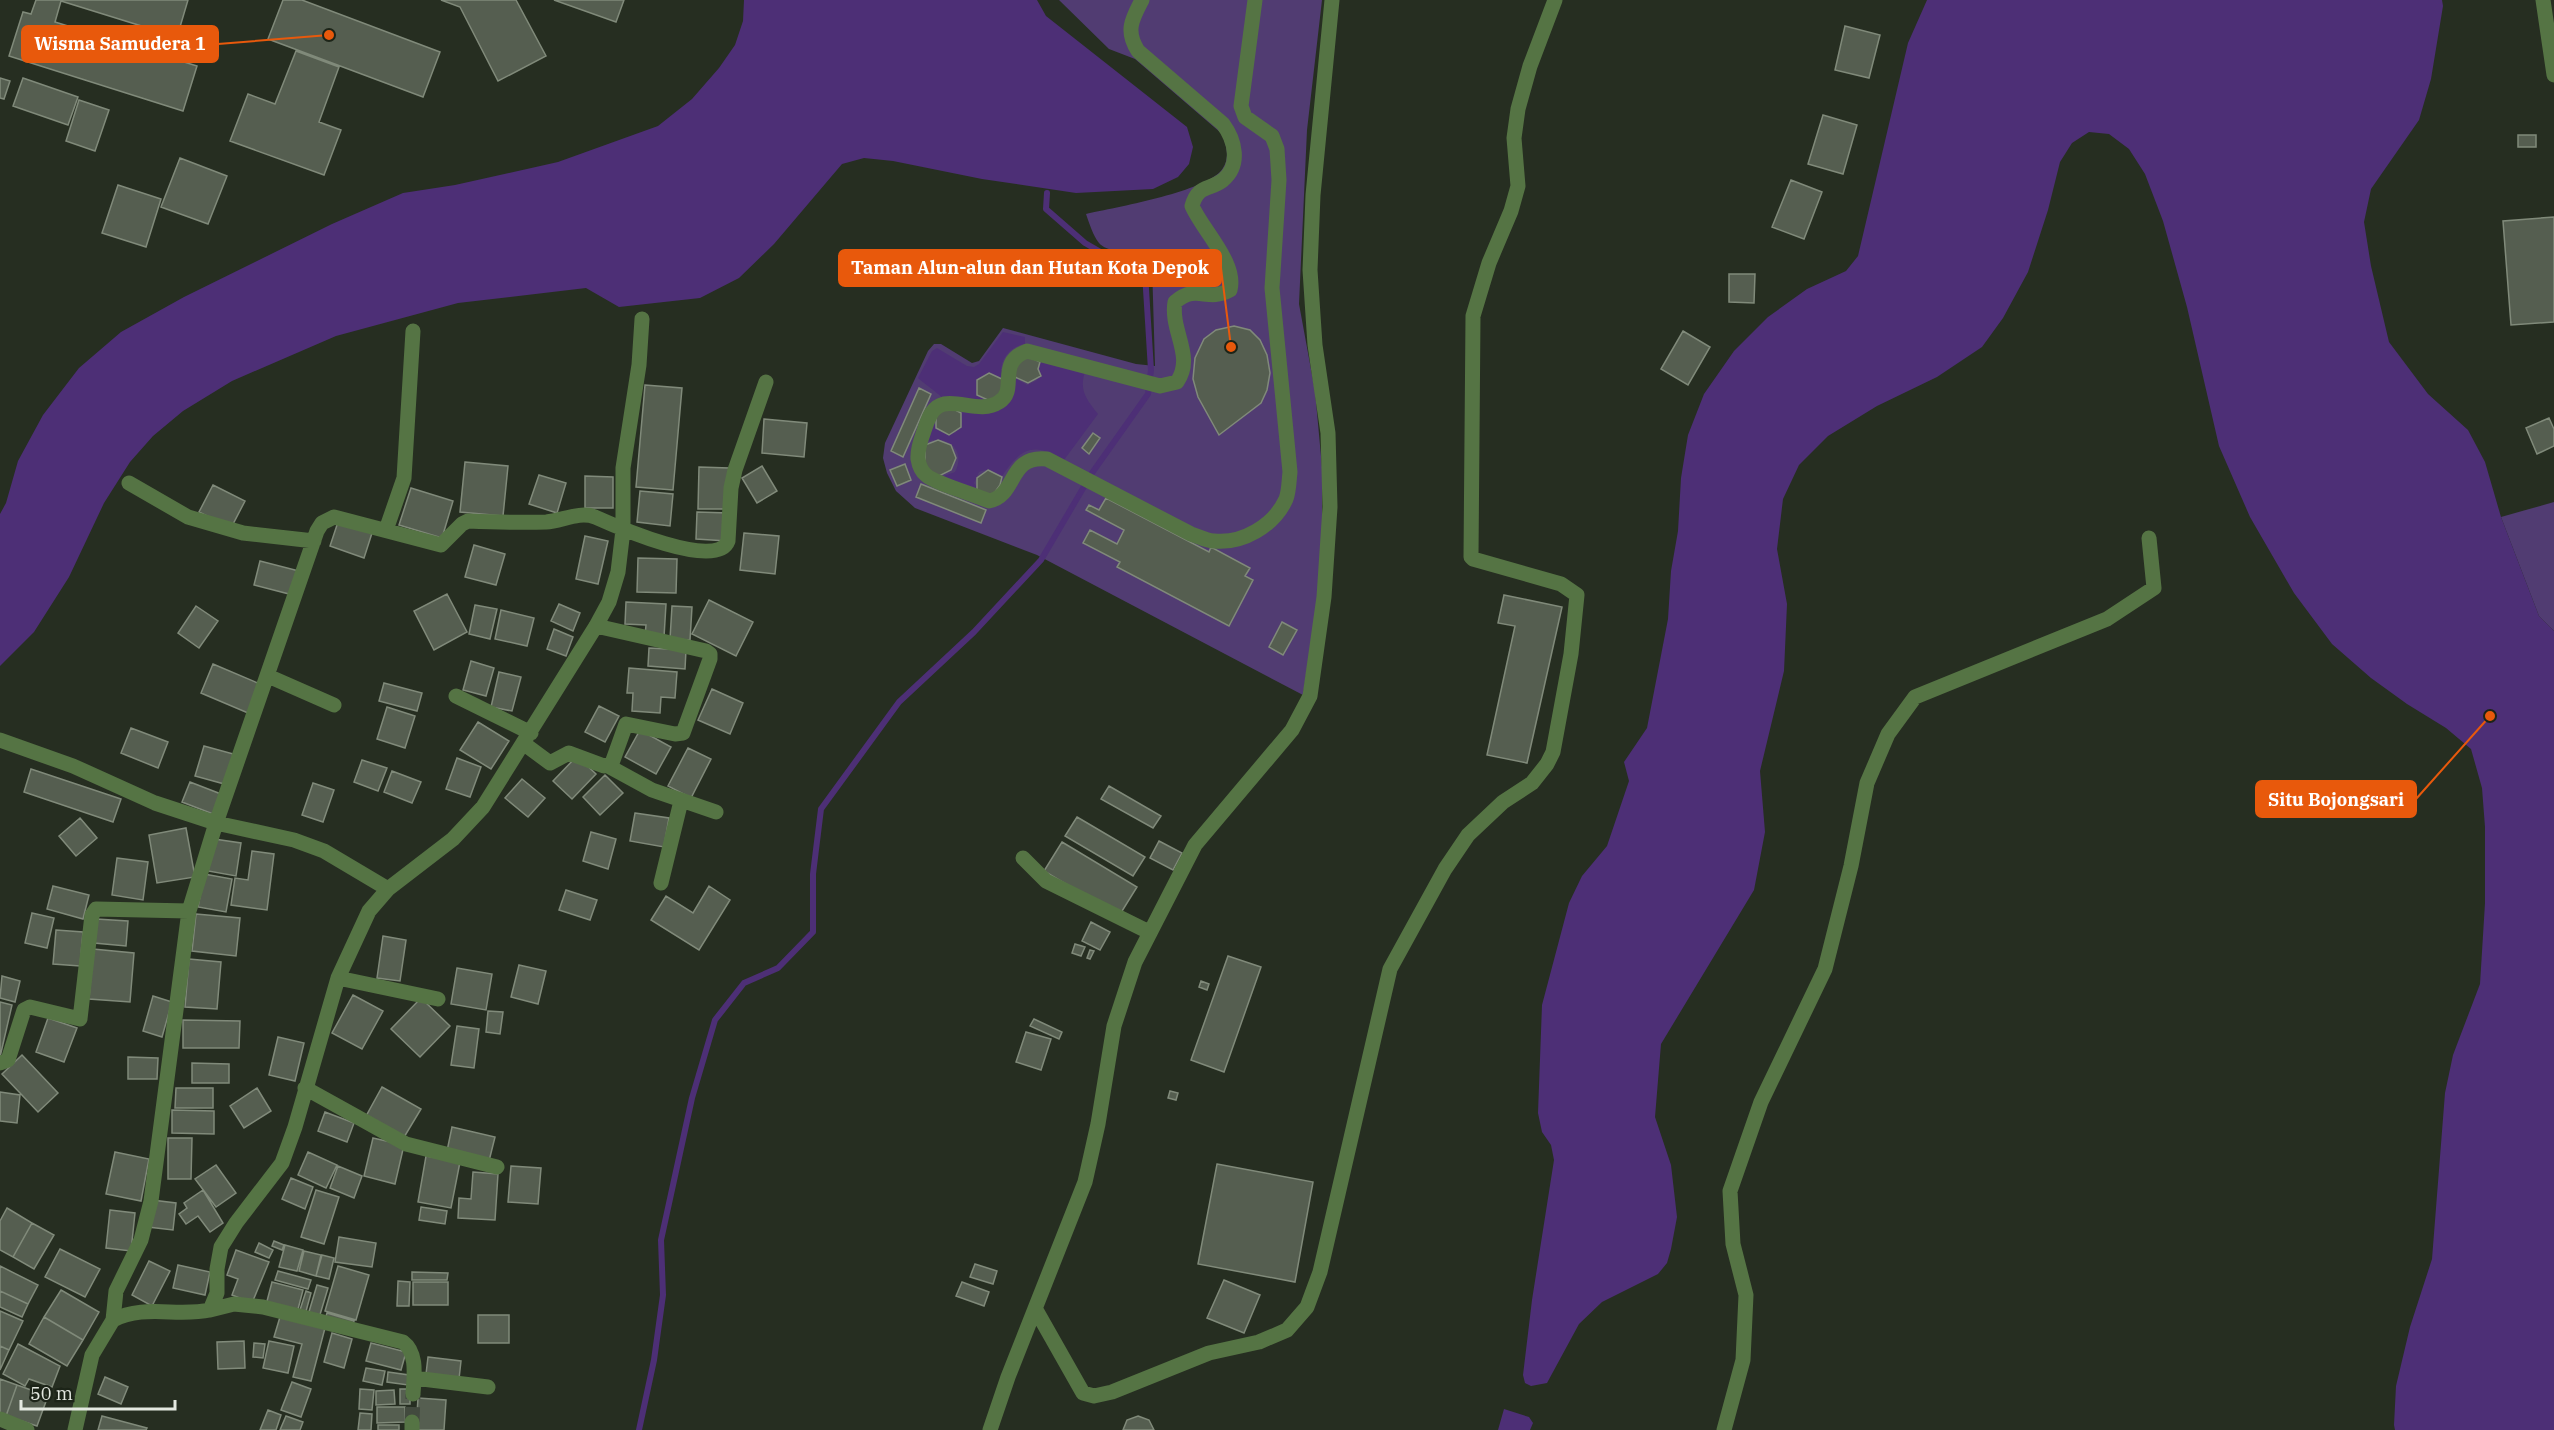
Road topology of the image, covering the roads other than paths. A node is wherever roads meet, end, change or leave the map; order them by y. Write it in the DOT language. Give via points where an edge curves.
graph roads {
  1 [pos="1142,0"];
  2 [pos="1255,0"];
  3 [pos="1332,0"];
  4 [pos="1555,0"];
  5 [pos="2543,0"];
  6 [pos="2554,75"];
  7 [pos="642,318"];
  8 [pos="413,331"];
  9 [pos="766,382"];
  10 [pos="129,483"];
  11 [pos="618,528"];
  12 [pos="386,530"];
  13 [pos="2149,538"];
  14 [pos="314,541"];
  15 [pos="596,626"];
  16 [pos="268,676"];
  17 [pos="456,696"];
  18 [pos="334,705"];
  19 [pos="527,738"];
  20 [pos="0,740"];
  21 [pos="608,766"];
  22 [pos="681,801"];
  23 [pos="716,812"];
  24 [pos="216,823"];
  25 [pos="1023,858"];
  26 [pos="661,884"];
  27 [pos="388,889"];
  28 [pos="189,912"];
  29 [pos="1149,932"];
  30 [pos="338,978"];
  31 [pos="438,999"];
  32 [pos="0,1063"];
  33 [pos="305,1088"];
  34 [pos="497,1167"];
  35 [pos="210,1310"];
  36 [pos="1036,1310"];
  37 [pos="113,1320"];
  38 [pos="414,1378"];
  39 [pos="488,1387"];
  40 [pos="413,1394"];
  41 [pos="0,1419"];
  42 [pos="27,1430"];
  43 [pos="75,1430"];
  44 [pos="990,1430"];
  45 [pos="1724,1430"];
  1 -- 2 [label="street" via="1129,26 1138,51 1231,135 1235,151 1232,168 1223,180 1201,190 1192,206 1230,268 1230,290 1211,296 1194,291 1175,302 1174,321 1186,362 1178,382 1160,386 1027,351 1012,361 1003,400 985,406 945,404 930,414 919,447 920,467 927,476 989,501 1004,493 1019,467 1036,458 1047,459 1191,534 1212,541 1232,541 1254,533 1273,519 1286,498 1290,472 1272,288 1279,180 1277,150 1272,136 1245,117 1241,106"];
  3 -- 29 [label="street" via="1312,206 1310,270 1315,345 1328,434 1330,507 1324,597 1310,696 1292,730 1195,845"];
  4 -- 36 [label="street" via="1518,109 1514,138 1516,195 1473,316 1471,557 1561,584 1576,595 1575,633 1553,752 1532,783 1489,813 1468,834 1390,969 1320,1272 1307,1307 1287,1330 1259,1342 1209,1353 1094,1396 1083,1393"];
  5 -- 6 [label="street"];
  7 -- 11 [label="street"];
  8 -- 12 [label="street" via="404,478"];
  9 -- 11 [label="street" via="735,470 727,545 707,551 689,550"];
  10 -- 14 [label="street" via="188,517 243,533"];
  11 -- 12 [label="street" via="593,516 580,515 536,522 468,521 441,545"];
  11 -- 15 [label="street" via="618,572"];
  12 -- 14 [label="street" via="334,517 322,524"];
  13 -- 45 [label="street" via="2154,588 2107,619 1915,697 1888,734 1866,783 1851,866 1825,969 1761,1102 1730,1191 1733,1244 1746,1295 1743,1360"];
  14 -- 16 [label="street"];
  15 -- 19 [label="street"];
  15 -- 21 [label="street" via="710,654 684,733 626,724"];
  16 -- 18 [label="street"];
  16 -- 24 [label="street"];
  17 -- 19 [label="street"];
  19 -- 21 [label="street" via="550,763 569,753"];
  19 -- 27 [label="street" via="483,807 453,839"];
  20 -- 24 [label="street" via="73,766 155,803"];
  21 -- 22 [label="street"];
  22 -- 23 [label="street"];
  22 -- 26 [label="street"];
  24 -- 27 [label="street" via="294,840 324,851"];
  24 -- 28 [label="street"];
  25 -- 29 [label="street" via="1046,881"];
  27 -- 30 [label="street" via="369,911"];
  28 -- 32 [label="street" via="96,909 92,915 81,1017 77,1020 30,1007 24,1010 8,1060"];
  28 -- 37 [label="street" via="151,1201 141,1240 115,1296"];
  29 -- 36 [label="street" via="1120,1006 1085,1182"];
  30 -- 31 [label="street"];
  30 -- 33 [label="street"];
  33 -- 34 [label="street" via="406,1144"];
  33 -- 35 [label="street" via="282,1163 221,1247 217,1293"];
  35 -- 37 [label="street" via="185,1314 138,1311"];
  35 -- 38 [label="street" via="234,1304 263,1307 397,1340 411,1352"];
  36 -- 44 [label="street"];
  37 -- 43 [label="street" via="92,1355"];
  38 -- 39 [label="street"];
  38 -- 40 [label="street"];
  41 -- 42 [label="street"];
}
